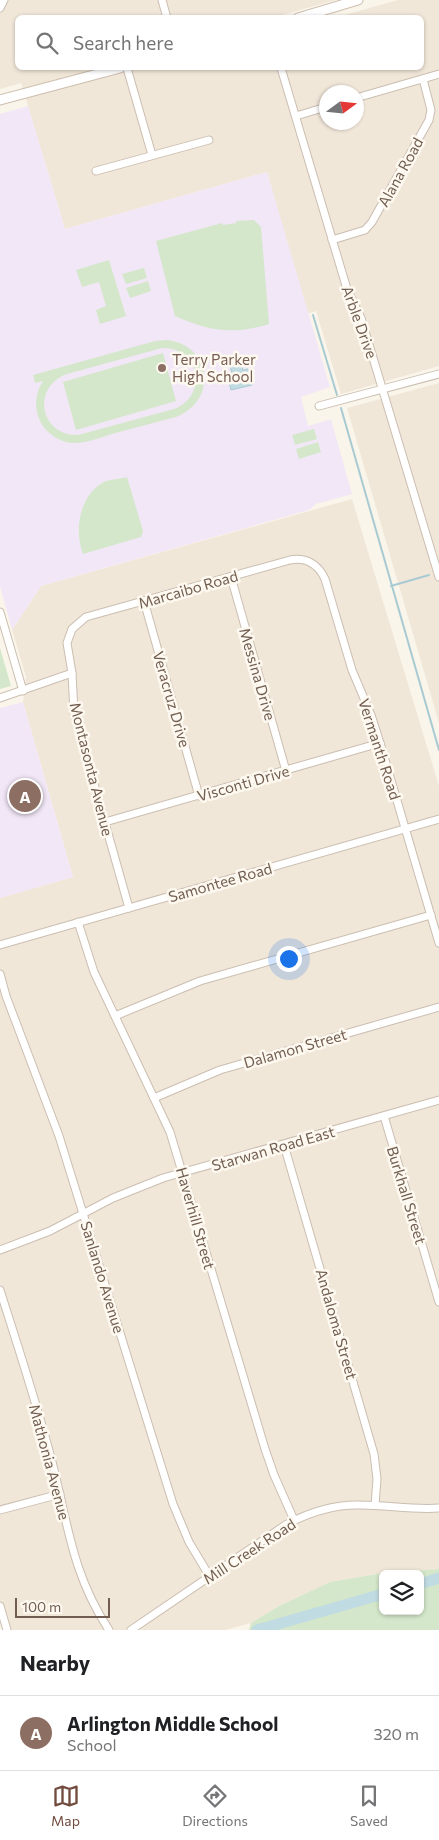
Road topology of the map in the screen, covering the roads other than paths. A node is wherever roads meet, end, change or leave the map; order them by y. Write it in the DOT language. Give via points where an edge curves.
graph roads {
  1 [pos="4,0"];
  2 [pos="162,0"];
  3 [pos="358,0"];
  4 [pos="0,8"];
  5 [pos="166,15"];
  6 [pos="308,15"];
  7 [pos="112,70"];
  8 [pos="128,70"];
  9 [pos="283,70"];
  10 [pos="439,74"];
  11 [pos="423,79"];
  12 [pos="364,96"];
  13 [pos="0,100"];
  14 [pos="319,109"];
  15 [pos="296,116"];
  16 [pos="209,140"];
  17 [pos="152,155"];
  18 [pos="96,171"];
  19 [pos="332,240"];
  20 [pos="439,374"];
  21 [pos="382,390"];
  22 [pos="319,406"];
  23 [pos="309,561"];
  24 [pos="231,577"];
  25 [pos="439,577"];
  26 [pos="144,601"];
  27 [pos="0,612"];
  28 [pos="72,629"];
  29 [pos="72,673"];
  30 [pos="23,691"];
  31 [pos="0,698"];
  32 [pos="380,743"];
  33 [pos="286,771"];
  34 [pos="199,796"];
  35 [pos="439,819"];
  36 [pos="105,822"];
  37 [pos="406,828"];
  38 [pos="129,908"];
  39 [pos="431,915"];
  40 [pos="78,922"];
  41 [pos="439,943"];
  42 [pos="0,945"];
  43 [pos="0,974"];
  44 [pos="439,1007"];
  45 [pos="115,1016"];
  46 [pos="154,1098"];
  47 [pos="439,1100"];
  48 [pos="384,1116"];
  49 [pos="284,1144"];
  50 [pos="183,1173"];
  51 [pos="83,1214"];
  52 [pos="0,1250"];
  53 [pos="0,1290"];
  54 [pos="439,1302"];
  55 [pos="60,1494"];
  56 [pos="375,1505"];
  57 [pos="439,1508"];
  58 [pos="0,1510"];
  59 [pos="294,1520"];
  60 [pos="210,1577"];
  61 [pos="0,1606"];
  62 [pos="7,1630"];
  63 [pos="109,1630"];
  64 [pos="131,1630"];
  1 -- 4 [label="street"];
  2 -- 5 [label="street"];
  3 -- 6 [label="street"];
  7 -- 13 [label="street"];
  8 -- 17 [label="street"];
  9 -- 15 [label="street, Arble Drive"];
  10 -- 11 [label="street"];
  11 -- 12 [label="street"];
  11 -- 19 [label="street, Alana Road" via="431,110 429,120 382,205 364,230"];
  14 -- 15 [label="street"];
  15 -- 19 [label="street, Arble Drive"];
  16 -- 17 [label="street"];
  17 -- 18 [label="street"];
  19 -- 21 [label="street, Arble Drive" via="347,289 361,318"];
  20 -- 21 [label="street"];
  21 -- 22 [label="street"];
  21 -- 25 [label="street, Arble Drive"];
  23 -- 24 [label="street, Marcaibo Road" via="290,560"];
  23 -- 32 [label="street, Vermanth Road" via="325,579 352,670"];
  24 -- 26 [label="street, Marcaibo Road"];
  24 -- 33 [label="street, Messina Drive"];
  26 -- 28 [label="street, Marcaibo Road" via="86,617"];
  26 -- 34 [label="street, Veracruz Drive"];
  27 -- 30 [label="street"];
  28 -- 29 [label="street, Montasonta Avenue" via="68,637"];
  29 -- 30 [label="street"];
  29 -- 36 [label="street, Montasonta Avenue" via="74,713"];
  30 -- 31 [label="street"];
  32 -- 33 [label="street, Visconti Drive"];
  32 -- 37 [label="street, Vermanth Road"];
  33 -- 34 [label="street, Visconti Drive"];
  34 -- 36 [label="street, Visconti Drive"];
  35 -- 37 [label="street, Samontee Road"];
  36 -- 38 [label="street, Montasonta Avenue"];
  37 -- 38 [label="street, Samontee Road"];
  37 -- 39 [label="street, Vermanth Road"];
  38 -- 40 [label="street, Samontee Road"];
  39 -- 41 [label="street, Vermanth Road"];
  39 -- 45 [label="street" via="200,981"];
  40 -- 42 [label="street, Samontee Road"];
  40 -- 45 [label="street, Haverhill Street" via="94,972"];
  43 -- 51 [label="street, Sanlando Avenue" via="59,1136"];
  44 -- 46 [label="street, Dalamon Street" via="220,1070"];
  45 -- 46 [label="street, Haverhill Street"];
  46 -- 50 [label="street, Haverhill Street" via="170,1132"];
  47 -- 48 [label="street, Starwan Road East"];
  48 -- 49 [label="street, Starwan Road East"];
  48 -- 54 [label="street, Burkhall Street"];
  49 -- 50 [label="street, Starwan Road East"];
  49 -- 56 [label="street, Andaloma Street" via="373,1448 377,1479"];
  50 -- 51 [label="street, Starwan Road East" via="139,1187"];
  50 -- 59 [label="street, Haverhill Street" via="265,1449"];
  51 -- 52 [label="street, Starwan Road East"];
  51 -- 60 [label="street, Sanlando Avenue" via="173,1504 189,1542"];
  53 -- 55 [label="street, Mathonia Avenue"];
  55 -- 58 [label="street"];
  55 -- 63 [label="street, Mathonia Avenue" via="78,1571"];
  56 -- 57 [label="street, Mill Creek Road"];
  56 -- 59 [label="street, Mill Creek Road" via="333,1507"];
  59 -- 60 [label="street, Mill Creek Road"];
  60 -- 64 [label="street, Mill Creek Road"];
  61 -- 62 [label="street"];
}
